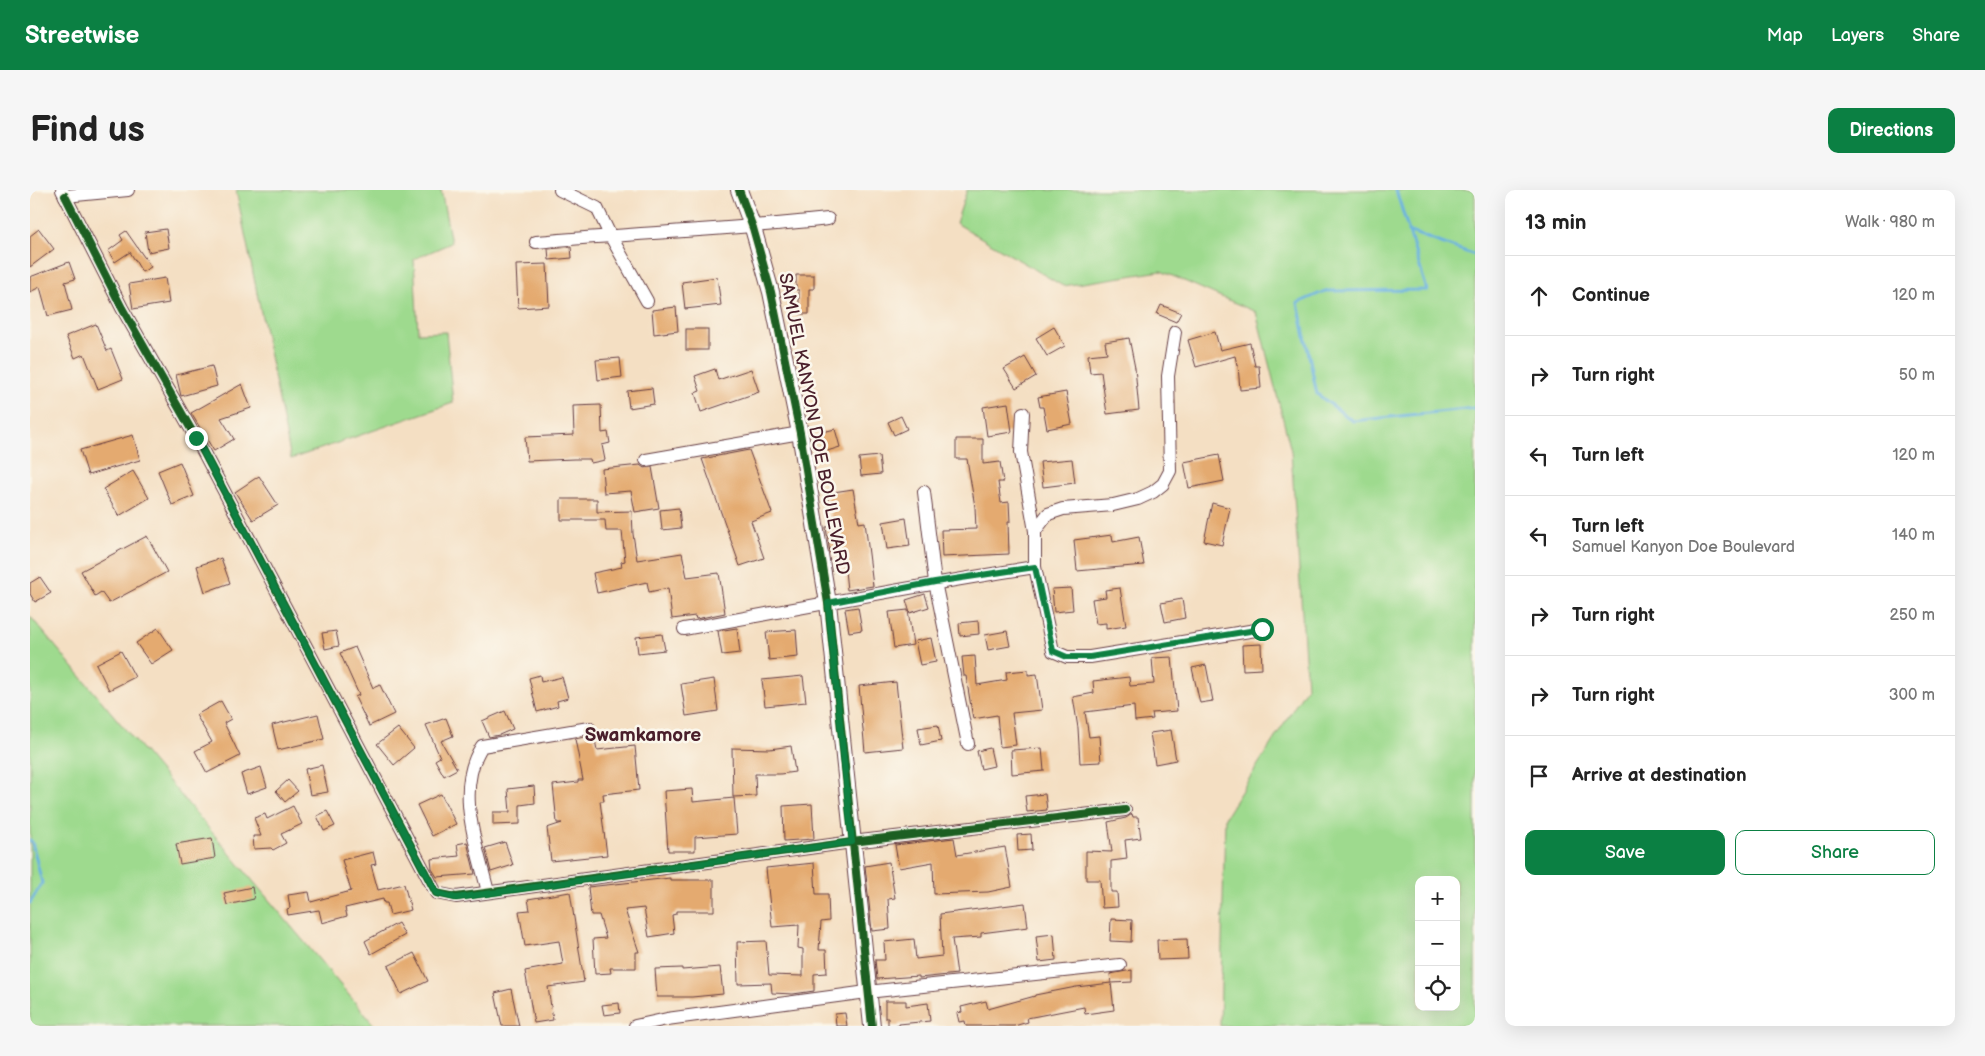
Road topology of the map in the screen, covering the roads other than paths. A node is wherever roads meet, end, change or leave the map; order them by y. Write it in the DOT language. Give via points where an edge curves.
graph roads {
  1 [pos="128,190"];
  2 [pos="560,190"];
  3 [pos="739,190"];
  4 [pos="64,193"];
  5 [pos="828,220"];
  6 [pos="753,228"];
  7 [pos="610,235"];
  8 [pos="536,242"];
  9 [pos="647,301"];
  10 [pos="1175,332"];
  11 [pos="1022,413"];
  12 [pos="800,433"];
  13 [pos="646,460"];
  14 [pos="924,492"];
  15 [pos="1035,531"];
  16 [pos="1035,567"];
  17 [pos="935,582"];
  18 [pos="828,603"];
  19 [pos="684,629"];
  20 [pos="1262,629"];
  21 [pos="589,728"];
  22 [pos="968,744"];
  23 [pos="1125,810"];
  24 [pos="852,842"];
  25 [pos="488,892"];
  26 [pos="1120,965"];
  27 [pos="867,992"];
  28 [pos="635,1026"];
  29 [pos="872,1026"];
  1 -- 4 [label="street"];
  2 -- 7 [label="street" via="597,208"];
  3 -- 6 [label="street, SAMUEL KANYON DOE BOULEVARD"];
  4 -- 25 [label="street" via="122,308 196,438 436,893 456,898"];
  5 -- 6 [label="street"];
  6 -- 7 [label="street"];
  6 -- 12 [label="street, SAMUEL KANYON DOE BOULEVARD" via="771,292"];
  7 -- 8 [label="street"];
  7 -- 9 [label="street"];
  10 -- 15 [label="street" via="1168,376 1170,471 1163,484 1138,499 1048,514"];
  11 -- 15 [label="street" via="1021,452"];
  12 -- 13 [label="street"];
  12 -- 18 [label="street, SAMUEL KANYON DOE BOULEVARD"];
  14 -- 17 [label="street"];
  15 -- 16 [label="street"];
  16 -- 17 [label="street"];
  16 -- 20 [label="street" via="1053,651 1067,657 1090,657"];
  17 -- 18 [label="street"];
  17 -- 22 [label="street"];
  18 -- 19 [label="street"];
  18 -- 24 [label="street, SAMUEL KANYON DOE BOULEVARD"];
  21 -- 25 [label="street" via="482,746 474,758 468,785 472,829"];
  23 -- 24 [label="street"];
  24 -- 25 [label="street"];
  24 -- 27 [label="street, SAMUEL KANYON DOE BOULEVARD"];
  26 -- 27 [label="street"];
  27 -- 28 [label="street"];
  27 -- 29 [label="street, SAMUEL KANYON DOE BOULEVARD"];
}
